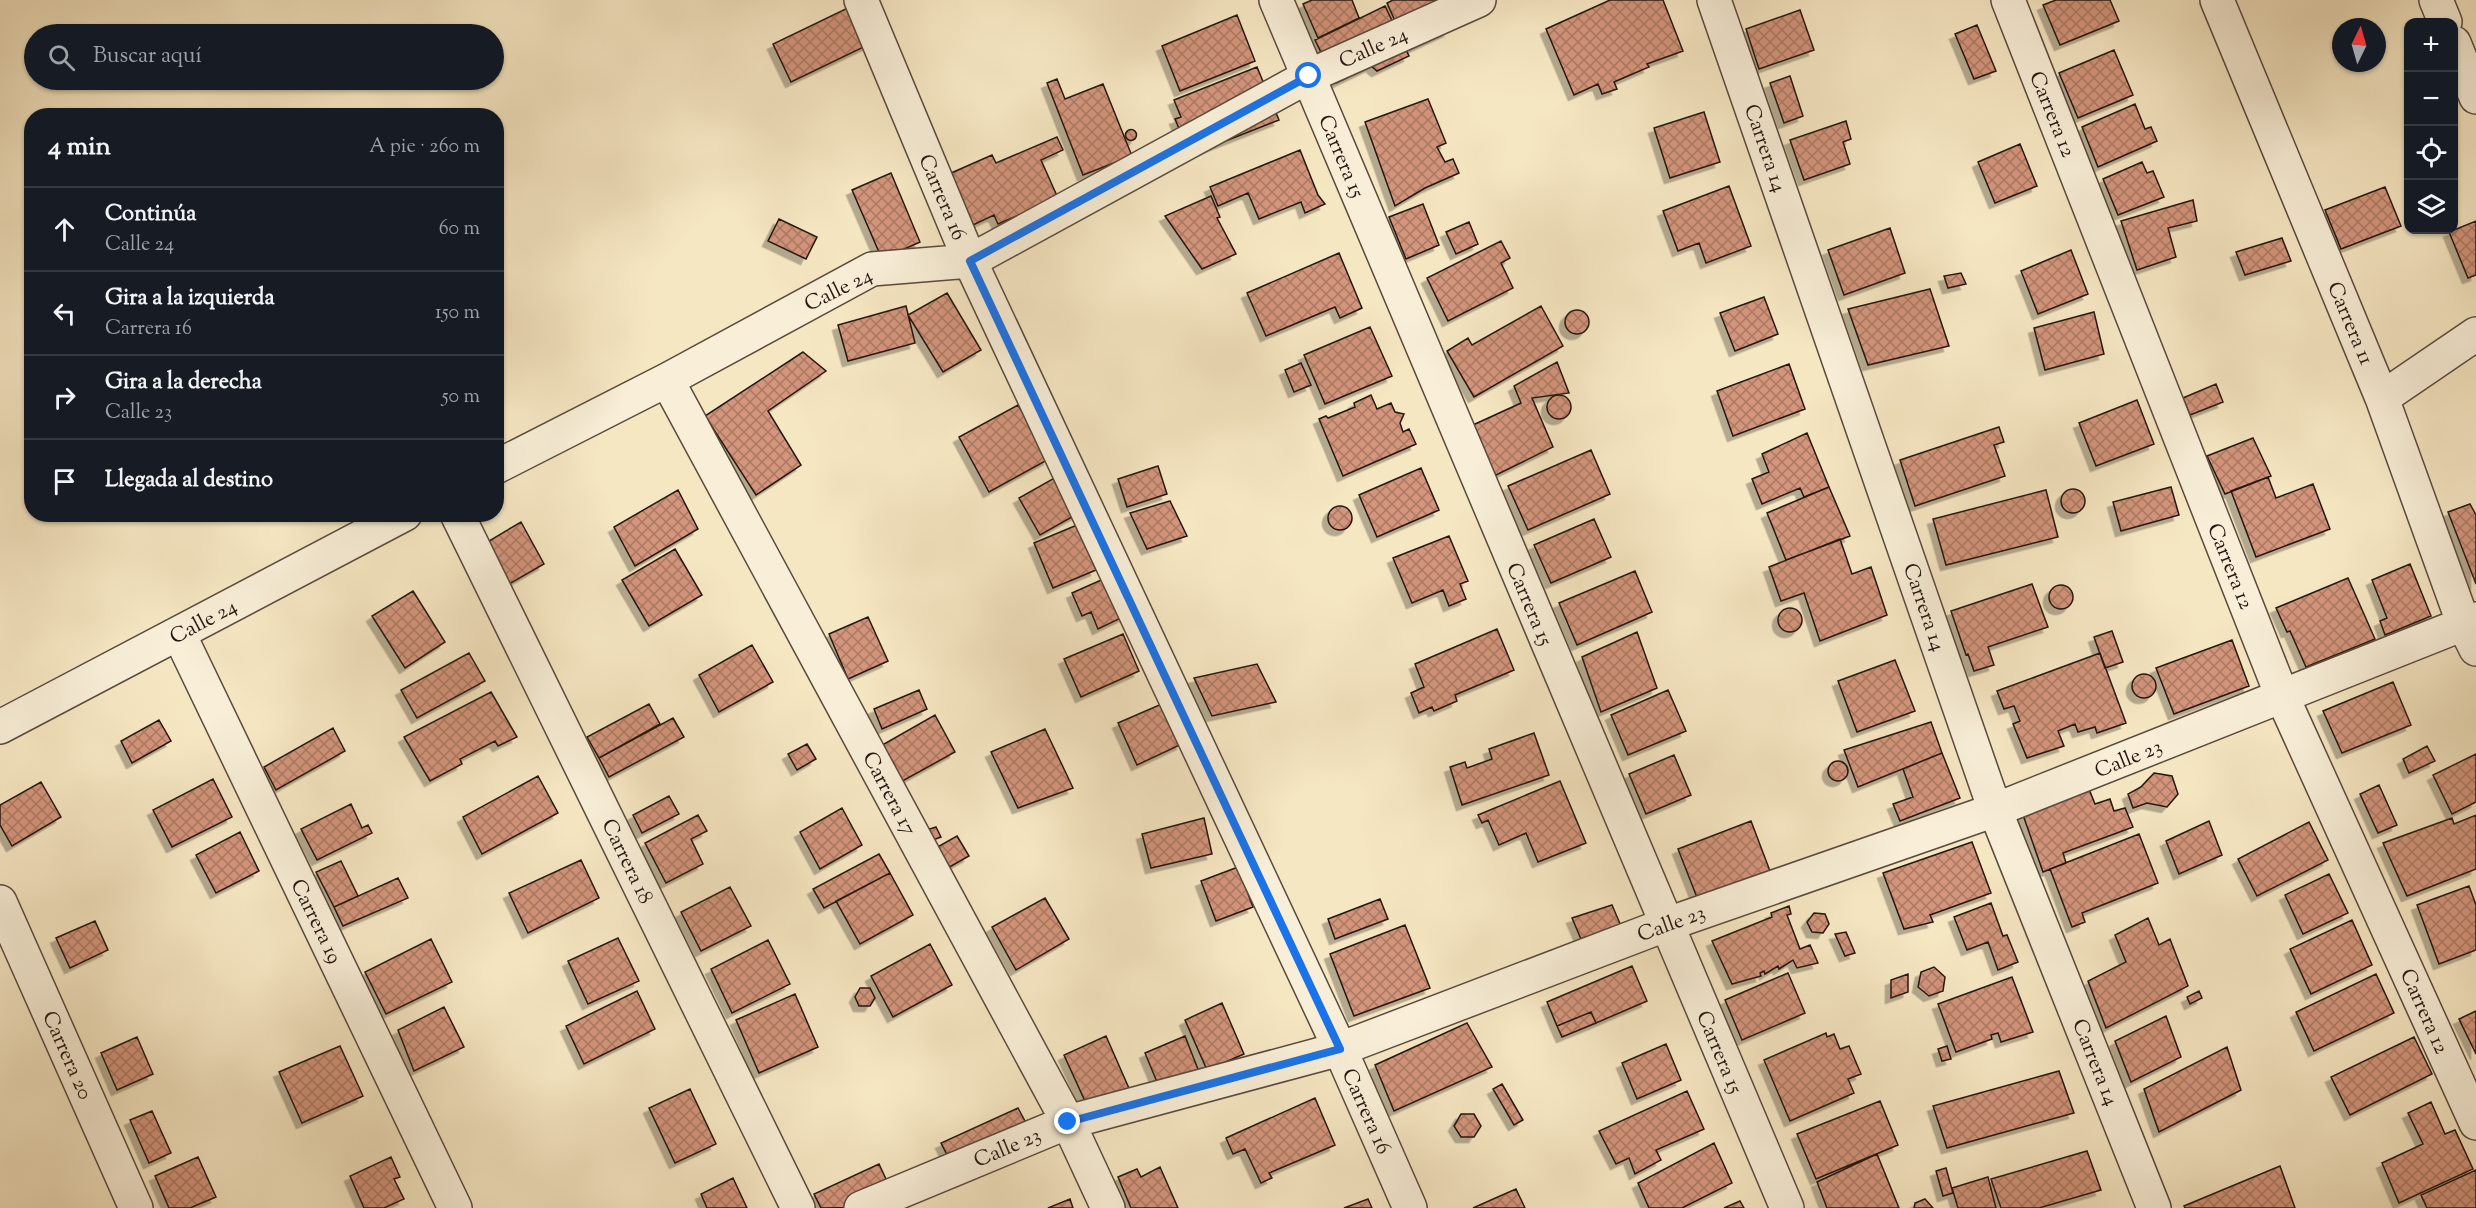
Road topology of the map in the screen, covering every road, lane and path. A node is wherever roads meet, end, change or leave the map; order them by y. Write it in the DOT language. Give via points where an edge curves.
graph roads {
  1 [pos="861,0"];
  2 [pos="1276,0"];
  3 [pos="1479,0"];
  4 [pos="1714,0"];
  5 [pos="2008,0"];
  6 [pos="2217,0"];
  7 [pos="2436,0"];
  8 [pos="2443,18"];
  9 [pos="2458,53"];
  10 [pos="1309,76"];
  11 [pos="2476,98"];
  12 [pos="970,261"];
  13 [pos="2476,334"];
  14 [pos="667,380"];
  15 [pos="2382,398"];
  16 [pos="504,463"];
  17 [pos="390,522"];
  18 [pos="461,522"];
  19 [pos="2472,631"];
  20 [pos="179,634"];
  21 [pos="2282,696"];
  22 [pos="0,727"];
  23 [pos="1995,810"];
  24 [pos="0,902"];
  25 [pos="1665,925"];
  26 [pos="1340,1049"];
  27 [pos="1068,1122"];
  28 [pos="2476,1123"];
  29 [pos="136,1208"];
  30 [pos="455,1208"];
  31 [pos="798,1208"];
  32 [pos="861,1208"];
  33 [pos="1108,1208"];
  34 [pos="1410,1208"];
  35 [pos="1787,1208"];
  36 [pos="2154,1208"];
  1 -- 12 [label="street, Carrera 16"];
  2 -- 10 [label="street, Carrera 15"];
  3 -- 10 [label="street, Calle 24"];
  4 -- 23 [label="street, Carrera 14"];
  5 -- 21 [label="street, Carrera 12"];
  6 -- 15 [label="street, Carrera 11"];
  7 -- 8 [label="street"];
  9 -- 11 [label="street"];
  10 -- 12 [label="street, Calle 24"];
  10 -- 25 [label="street, Carrera 15"];
  12 -- 14 [label="street, Calle 24" via="872,269"];
  12 -- 26 [label="street, Carrera 16"];
  13 -- 15 [label="street"];
  14 -- 16 [label="street, Calle 24"];
  14 -- 27 [label="street, Carrera 17"];
  15 -- 19 [label="street, Carrera 11"];
  17 -- 20 [label="street, Calle 24"];
  18 -- 31 [label="street, Carrera 18"];
  19 -- 21 [label="street, Calle 23"];
  20 -- 22 [label="street, Calle 24"];
  20 -- 30 [label="street, Carrera 19"];
  21 -- 23 [label="street, Calle 23"];
  21 -- 28 [label="street, Carrera 12"];
  23 -- 25 [label="street, Calle 23"];
  23 -- 36 [label="street, Carrera 14"];
  24 -- 29 [label="street, Carrera 20"];
  25 -- 26 [label="street, Calle 23"];
  25 -- 35 [label="street, Carrera 15"];
  26 -- 27 [label="street, Calle 23"];
  26 -- 34 [label="street, Carrera 16"];
  27 -- 32 [label="street, Calle 23"];
  27 -- 33 [label="street, Carrera 17"];
}
